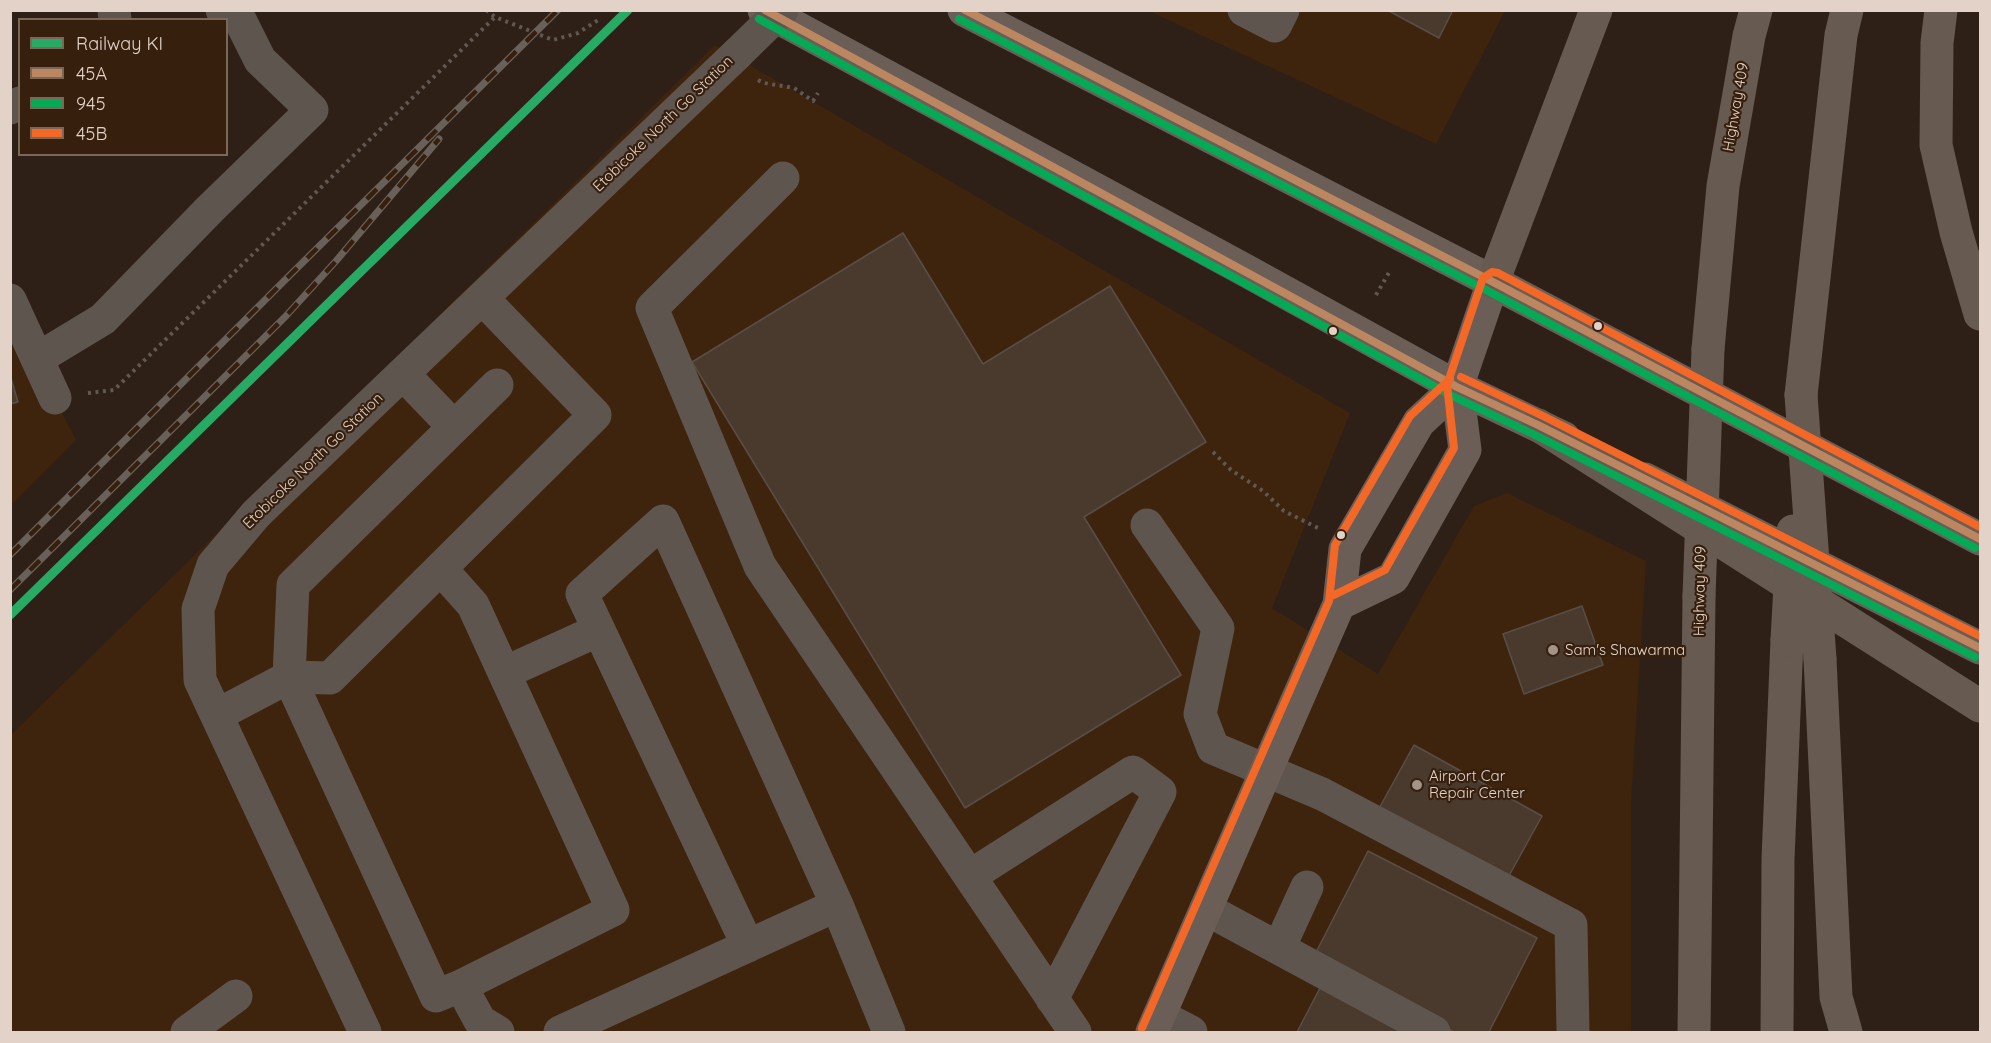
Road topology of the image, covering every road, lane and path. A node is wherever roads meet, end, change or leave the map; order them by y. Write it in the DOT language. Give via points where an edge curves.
graph roads {
  1 [pos="486,10"];
  2 [pos="764,10"];
  3 [pos="782,10"];
  4 [pos="964,10"];
  5 [pos="1244,10"];
  6 [pos="1283,10"];
  7 [pos="1596,10"];
  8 [pos="1756,10"];
  9 [pos="1847,10"];
  10 [pos="1941,10"];
  11 [pos="234,14"];
  12 [pos="495,16"];
  13 [pos="598,20"];
  14 [pos="746,66"];
  15 [pos="818,93"];
  16 [pos="783,178"];
  17 [pos="1391,269"];
  18 [pos="1493,282"];
  19 [pos="1376,295"];
  20 [pos="482,298"];
  21 [pos="10,300"];
  22 [pos="1980,314"];
  23 [pos="37,359"];
  24 [pos="403,374"];
  25 [pos="497,385"];
  26 [pos="1457,387"];
  27 [pos="1801,395"];
  28 [pos="55,398"];
  29 [pos="1538,425"];
  30 [pos="454,427"];
  31 [pos="1213,452"];
  32 [pos="1147,525"];
  33 [pos="1980,539"];
  34 [pos="1349,542"];
  35 [pos="441,569"];
  36 [pos="1339,604"];
  37 [pos="598,630"];
  38 [pos="1980,648"];
  39 [pos="504,673"];
  40 [pos="289,677"];
  41 [pos="1980,706"];
  42 [pos="217,715"];
  43 [pos="1267,769"];
  44 [pos="970,876"];
  45 [pos="1307,887"];
  46 [pos="837,905"];
  47 [pos="1206,909"];
  48 [pos="748,946"];
  49 [pos="1279,948"];
  50 [pos="461,986"];
  51 [pos="236,996"];
  52 [pos="1052,999"];
  53 [pos="1156,1024"];
  54 [pos="187,1032"];
  55 [pos="365,1032"];
  56 [pos="498,1032"];
  57 [pos="560,1032"];
  58 [pos="889,1032"];
  59 [pos="1075,1032"];
  60 [pos="1191,1032"];
  61 [pos="1434,1032"];
  62 [pos="1573,1032"];
  63 [pos="1694,1032"];
  64 [pos="1777,1032"];
  65 [pos="1846,1032"];
  1 -- 12 [label="path"];
  2 -- 26 [label="main road"];
  3 -- 14 [label="street, Etobicoke North Go Station, bridge"];
  4 -- 18 [label="main road"];
  5 -- 6 [label="street" via="1275,26"];
  7 -- 18 [label="highway"];
  8 -- 63 [label="highway, Highway 409, bridge" via="1723,186 1708,349 1699,596"];
  9 -- 27 [label="highway"];
  10 -- 22 [label="highway" via="1936,145"];
  11 -- 23 [label="street" via="260,60 312,110 103,319"];
  12 -- 13 [label="path" via="553,40 578,33"];
  12 -- 28 [label="path" via="114,390"];
  14 -- 15 [label="path" via="764,83 794,88 813,101"];
  14 -- 20 [label="street, Etobicoke North Go Station"];
  16 -- 44 [label="street" via="652,308 760,566"];
  17 -- 19 [label="path"];
  18 -- 26 [label="main road"];
  18 -- 33 [label="main road"];
  20 -- 24 [label="street, Etobicoke North Go Station"];
  20 -- 35 [label="street" via="595,414"];
  21 -- 23 [label="street"];
  23 -- 28 [label="street"];
  24 -- 30 [label="street"];
  24 -- 42 [label="street, Etobicoke North Go Station" via="255,514 213,565 198,609 200,680"];
  25 -- 30 [label="street"];
  26 -- 29 [label="main road"];
  26 -- 34 [label="main road" via="1419,422"];
  26 -- 36 [label="main road" via="1465,450 1393,578"];
  27 -- 64 [label="highway, bridge" via="1778,859"];
  27 -- 65 [label="highway, bridge" via="1820,659 1836,997"];
  29 -- 38 [label="main road"];
  29 -- 41 [label="highway"];
  30 -- 40 [label="street" via="293,585"];
  31 -- 34 [label="path" via="1284,511"];
  32 -- 43 [label="street" via="1218,628 1200,714 1213,748"];
  34 -- 36 [label="main road"];
  35 -- 39 [label="street" via="473,605"];
  35 -- 40 [label="street" via="330,678"];
  36 -- 43 [label="main road"];
  37 -- 39 [label="street"];
  37 -- 46 [label="street" via="582,594 663,521"];
  37 -- 48 [label="street"];
  39 -- 50 [label="street" via="613,910"];
  40 -- 42 [label="street"];
  40 -- 50 [label="street" via="436,996"];
  42 -- 55 [label="street, Etobicoke North Go Station"];
  43 -- 47 [label="main road"];
  43 -- 62 [label="street" via="1322,794 1571,926"];
  44 -- 52 [label="street"];
  44 -- 52 [label="street" via="1133,772 1160,792"];
  45 -- 49 [label="street"];
  46 -- 48 [label="street"];
  46 -- 58 [label="street"];
  47 -- 49 [label="street"];
  47 -- 53 [label="main road"];
  48 -- 57 [label="street"];
  49 -- 61 [label="street"];
  50 -- 56 [label="street" via="480,1021"];
  51 -- 54 [label="street"];
  52 -- 59 [label="street"];
  53 -- 60 [label="street"];
}
